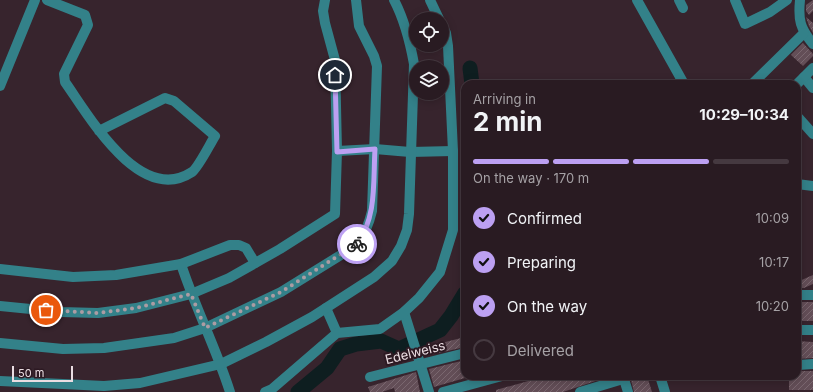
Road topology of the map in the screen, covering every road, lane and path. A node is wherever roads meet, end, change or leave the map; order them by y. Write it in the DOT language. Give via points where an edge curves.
graph roads {
  1 [pos="35,0"];
  2 [pos="47,0"];
  3 [pos="325,0"];
  4 [pos="356,0"];
  5 [pos="394,0"];
  6 [pos="430,0"];
  7 [pos="637,0"];
  8 [pos="735,0"];
  9 [pos="787,0"];
  10 [pos="800,0"];
  11 [pos="436,12"];
  12 [pos="804,33"];
  13 [pos="813,44"];
  14 [pos="448,52"];
  15 [pos="813,68"];
  16 [pos="682,80"];
  17 [pos="756,80"];
  18 [pos="801,80"];
  19 [pos="801,82"];
  20 [pos="0,86"];
  21 [pos="813,88"];
  22 [pos="801,120"];
  23 [pos="99,131"];
  24 [pos="813,134"];
  25 [pos="375,149"];
  26 [pos="453,151"];
  27 [pos="337,152"];
  28 [pos="410,152"];
  29 [pos="801,184"];
  30 [pos="813,186"];
  31 [pos="255,263"];
  32 [pos="181,264"];
  33 [pos="0,269"];
  34 [pos="191,294"];
  35 [pos="812,294"];
  36 [pos="801,295"];
  37 [pos="0,306"];
  38 [pos="326,308"];
  39 [pos="404,312"];
  40 [pos="205,328"];
  41 [pos="801,330"];
  42 [pos="813,330"];
  43 [pos="336,333"];
  44 [pos="0,344"];
  45 [pos="461,354"];
  46 [pos="221,364"];
  47 [pos="813,364"];
  48 [pos="420,365"];
  49 [pos="801,365"];
  50 [pos="370,377"];
  51 [pos="487,380"];
  52 [pos="614,380"];
  53 [pos="624,380"];
  54 [pos="661,380"];
  55 [pos="0,381"];
  56 [pos="230,392"];
  57 [pos="265,392"];
  58 [pos="429,392"];
  59 [pos="443,392"];
  60 [pos="580,392"];
  61 [pos="628,392"];
  62 [pos="664,392"];
  1 -- 20 [label="street"];
  2 -- 23 [label="street" via="85,15 87,20 88,25 64,78"];
  3 -- 27 [label="street" via="324,23 335,60"];
  4 -- 25 [label="street" via="359,26 377,66"];
  5 -- 28 [label="street" via="399,9 414,64"];
  6 -- 11 [label="street"];
  7 -- 16 [label="street"];
  8 -- 9 [label="street" via="745,24"];
  10 -- 12 [label="street" via="799,21"];
  12 -- 13 [label="street"];
  12 -- 17 [label="street"];
  14 -- 26 [label="street"];
  15 -- 18 [label="street"];
  19 -- 21 [label="street"];
  22 -- 24 [label="street"];
  23 -- 23 [label="street" via="134,168 158,179 183,177 193,171 215,136 174,102 165,98"];
  25 -- 27 [label="street"];
  25 -- 28 [label="street"];
  25 -- 40 [label="street" via="372,212 357,245 281,292"];
  26 -- 28 [label="street"];
  26 -- 39 [label="street" via="452,230 440,272"];
  27 -- 31 [label="street" via="335,214"];
  28 -- 38 [label="street" via="409,214 401,246 392,261 374,277"];
  29 -- 30 [label="street"];
  31 -- 32 [label="street" via="246,248 230,245"];
  31 -- 34 [label="street" via="229,278"];
  32 -- 33 [label="street" via="116,275 73,277"];
  32 -- 34 [label="street"];
  34 -- 37 [label="street" via="136,308 98,313"];
  34 -- 40 [label="street"];
  35 -- 36 [label="street"];
  38 -- 43 [label="street"];
  38 -- 46 [label="street"];
  39 -- 43 [label="street" via="380,328"];
  39 -- 48 [label="street"];
  40 -- 44 [label="street" via="174,338 104,348 63,349"];
  40 -- 46 [label="street"];
  41 -- 42 [label="street"];
  43 -- 57 [label="street" via="272,389"];
  45 -- 48 [label="street, Edelweiss"];
  46 -- 55 [label="street" via="140,383 104,386"];
  46 -- 56 [label="street"];
  47 -- 49 [label="street"];
  48 -- 50 [label="street, Edelweiss"];
  48 -- 58 [label="street"];
  51 -- 59 [label="street"];
  52 -- 60 [label="street"];
  53 -- 61 [label="street"];
  54 -- 62 [label="street"];
}
